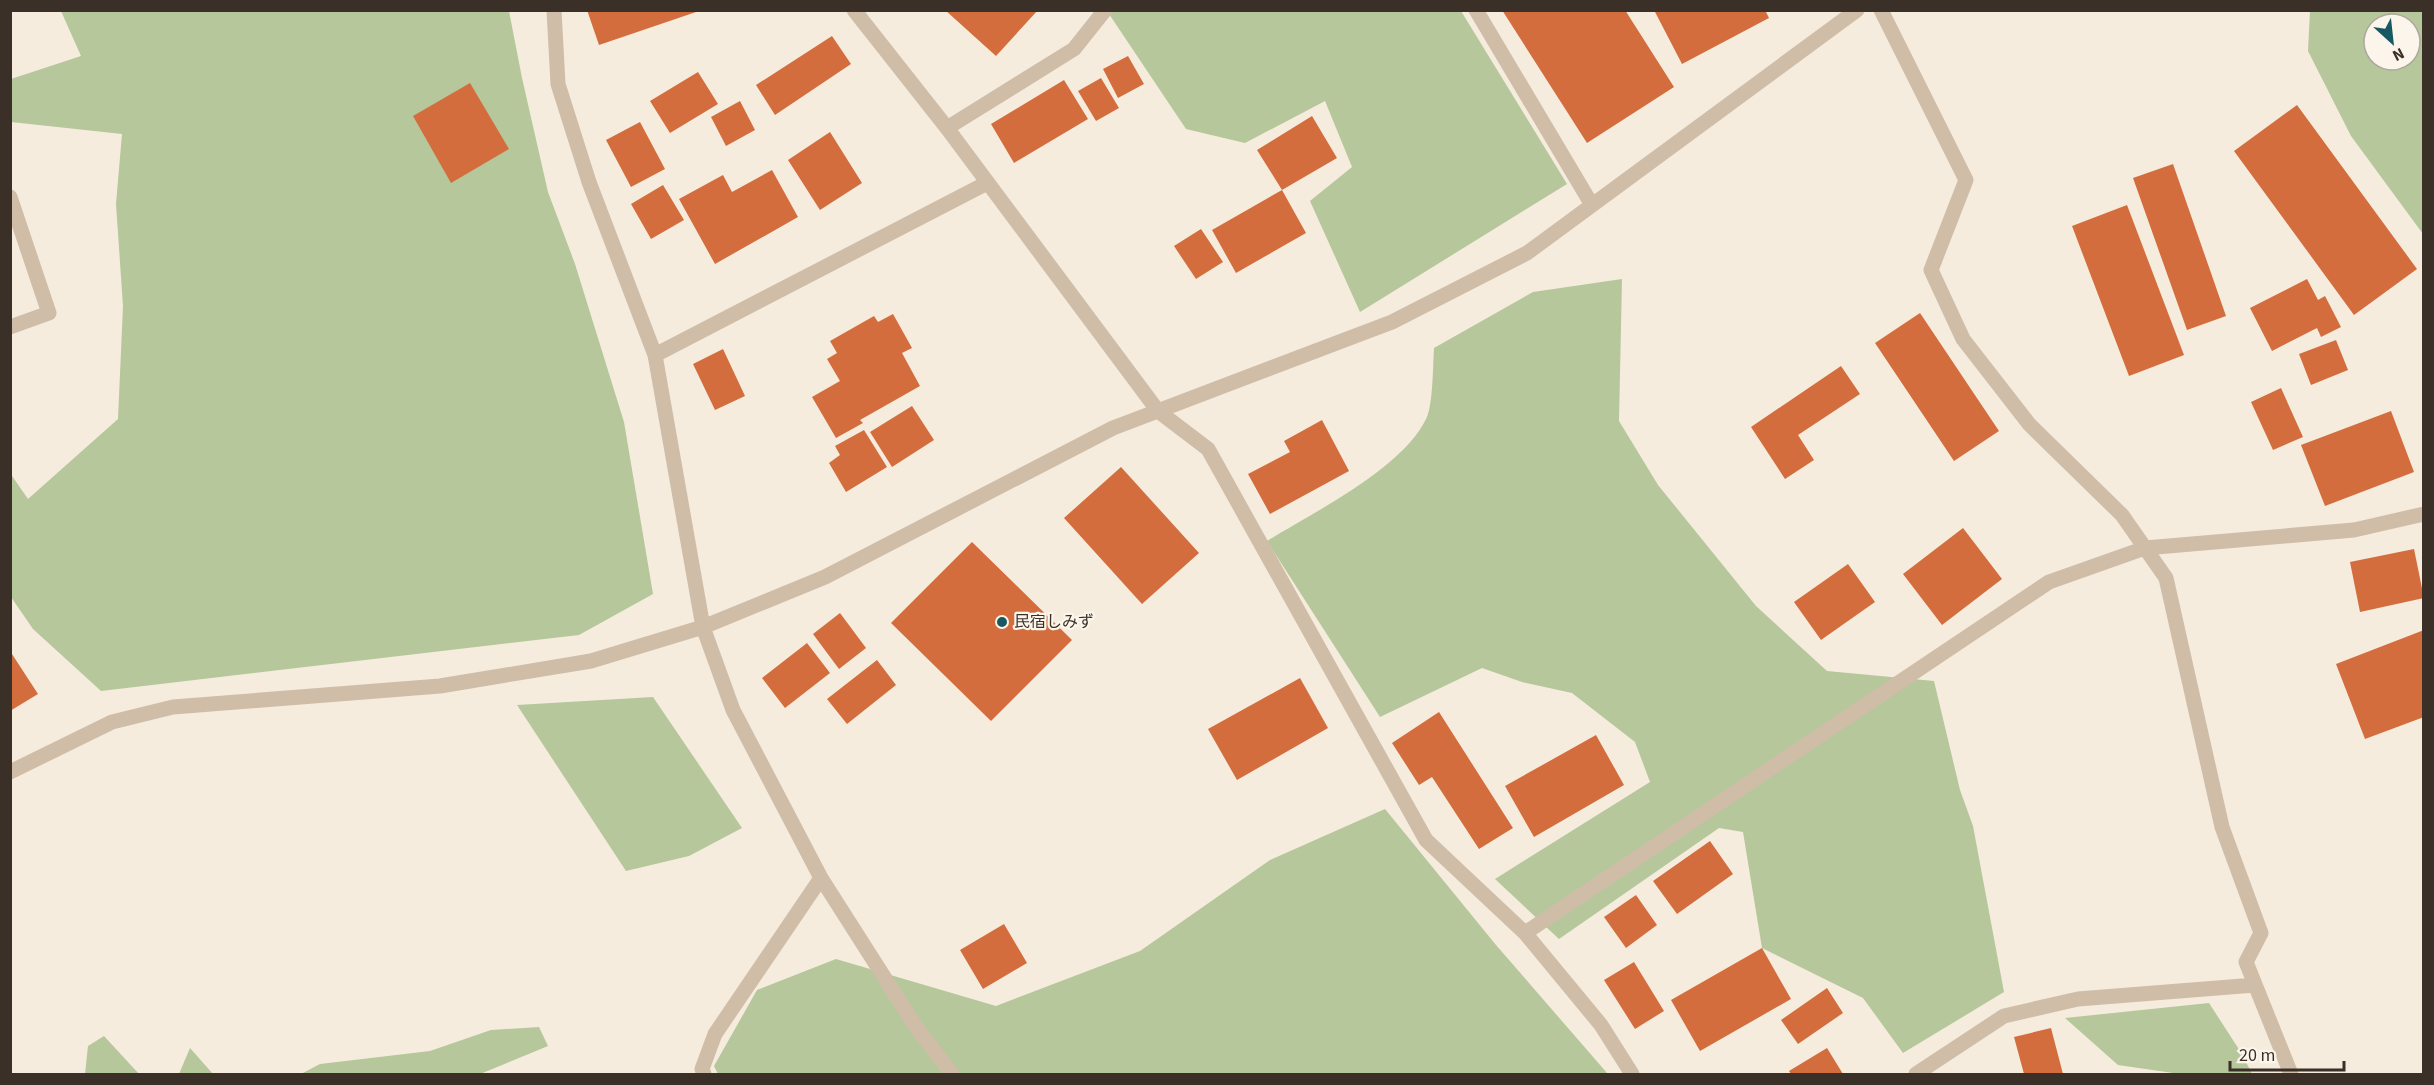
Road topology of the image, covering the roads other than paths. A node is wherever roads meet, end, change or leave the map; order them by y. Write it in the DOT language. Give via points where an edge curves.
graph roads {
  1 [pos="554,10"];
  2 [pos="854,10"];
  3 [pos="1105,10"];
  4 [pos="1476,10"];
  5 [pos="1857,10"];
  6 [pos="1881,10"];
  7 [pos="947,128"];
  8 [pos="987,183"];
  9 [pos="10,197"];
  10 [pos="1593,205"];
  11 [pos="10,327"];
  12 [pos="655,355"];
  13 [pos="1158,411"];
  14 [pos="2424,514"];
  15 [pos="2145,548"];
  16 [pos="703,627"];
  17 [pos="10,772"];
  18 [pos="821,878"];
  19 [pos="1525,933"];
  20 [pos="2255,985"];
  21 [pos="704,1074"];
  22 [pos="952,1074"];
  23 [pos="1632,1074"];
  24 [pos="1917,1074"];
  25 [pos="2291,1074"];
  1 -- 12 [label="street" via="558,84 589,182"];
  2 -- 7 [label="street"];
  3 -- 7 [label="street" via="1074,49"];
  4 -- 10 [label="street"];
  5 -- 10 [label="street"];
  6 -- 15 [label="street" via="1966,180 1931,270 1963,339 2029,424 2122,515"];
  7 -- 8 [label="street"];
  8 -- 12 [label="street"];
  8 -- 13 [label="street"];
  9 -- 11 [label="street" via="49,313"];
  10 -- 13 [label="street" via="1527,253 1392,322"];
  12 -- 16 [label="street"];
  13 -- 16 [label="street" via="1113,428 825,577"];
  13 -- 19 [label="street" via="1208,449 1426,840"];
  14 -- 15 [label="street" via="2354,530"];
  15 -- 19 [label="street" via="2049,582"];
  15 -- 20 [label="street" via="2166,578 2222,827 2261,933 2246,962"];
  16 -- 17 [label="street" via="591,661 440,686 173,707 112,722"];
  16 -- 18 [label="street" via="733,710"];
  18 -- 21 [label="street" via="715,1034 702,1069"];
  18 -- 22 [label="street" via="916,1027"];
  19 -- 23 [label="street" via="1600,1025"];
  20 -- 24 [label="street" via="2078,999 2004,1016"];
  20 -- 25 [label="street"];
}
